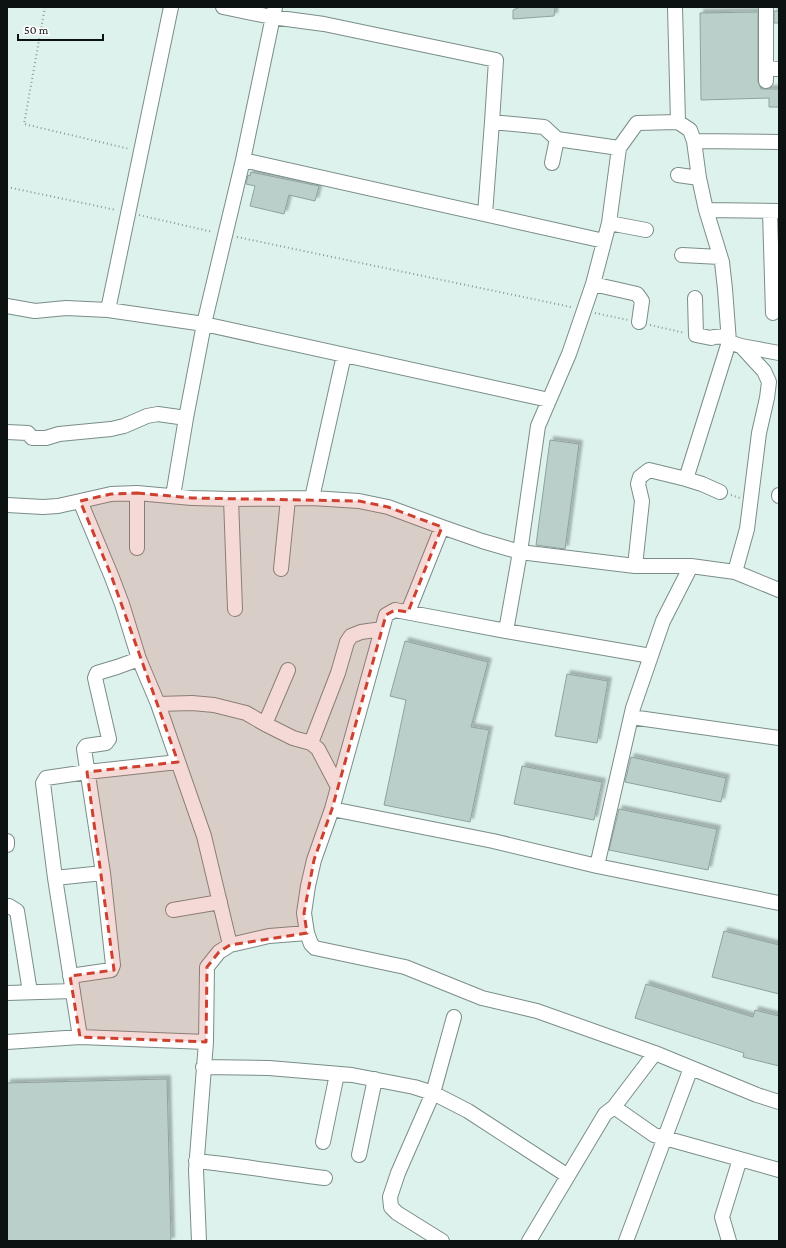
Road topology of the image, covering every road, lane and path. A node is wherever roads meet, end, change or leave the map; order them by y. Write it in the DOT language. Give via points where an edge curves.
graph roads {
  1 [pos="45,7"];
  2 [pos="170,7"];
  3 [pos="223,7"];
  4 [pos="675,7"];
  5 [pos="766,7"];
  6 [pos="274,12"];
  7 [pos="770,73"];
  8 [pos="492,122"];
  9 [pos="678,122"];
  10 [pos="557,139"];
  11 [pos="694,141"];
  12 [pos="779,142"];
  13 [pos="619,148"];
  14 [pos="141,151"];
  15 [pos="242,160"];
  16 [pos="552,163"];
  17 [pos="678,175"];
  18 [pos="699,178"];
  19 [pos="7,187"];
  20 [pos="706,210"];
  21 [pos="775,211"];
  22 [pos="128,213"];
  23 [pos="484,214"];
  24 [pos="609,223"];
  25 [pos="646,230"];
  26 [pos="225,234"];
  27 [pos="604,241"];
  28 [pos="682,255"];
  29 [pos="720,257"];
  30 [pos="775,265"];
  31 [pos="593,284"];
  32 [pos="695,298"];
  33 [pos="7,306"];
  34 [pos="108,310"];
  35 [pos="584,310"];
  36 [pos="773,313"];
  37 [pos="639,322"];
  38 [pos="204,324"];
  39 [pos="733,341"];
  40 [pos="779,353"];
  41 [pos="344,355"];
  42 [pos="774,383"];
  43 [pos="549,400"];
  44 [pos="186,418"];
  45 [pos="7,432"];
  46 [pos="686,480"];
  47 [pos="720,492"];
  48 [pos="137,493"];
  49 [pos="173,496"];
  50 [pos="312,498"];
  51 [pos="231,499"];
  52 [pos="288,499"];
  53 [pos="80,501"];
  54 [pos="750,502"];
  55 [pos="7,505"];
  56 [pos="442,527"];
  57 [pos="137,548"];
  58 [pos="520,552"];
  59 [pos="278,563"];
  60 [pos="635,566"];
  61 [pos="691,566"];
  62 [pos="735,572"];
  63 [pos="779,590"];
  64 [pos="235,609"];
  65 [pos="408,612"];
  66 [pos="382,629"];
  67 [pos="506,631"];
  68 [pos="651,656"];
  69 [pos="139,659"];
  70 [pos="288,670"];
  71 [pos="158,704"];
  72 [pos="631,717"];
  73 [pos="265,724"];
  74 [pos="779,738"];
  75 [pos="311,743"];
  76 [pos="178,762"];
  77 [pos="88,772"];
  78 [pos="338,787"];
  79 [pos="332,809"];
  80 [pos="7,841"];
  81 [pos="7,845"];
  82 [pos="597,866"];
  83 [pos="102,873"];
  84 [pos="55,878"];
  85 [pos="220,902"];
  86 [pos="779,903"];
  87 [pos="7,906"];
  88 [pos="173,910"];
  89 [pos="307,933"];
  90 [pos="230,945"];
  91 [pos="70,976"];
  92 [pos="73,991"];
  93 [pos="30,992"];
  94 [pos="7,993"];
  95 [pos="454,1017"];
  96 [pos="80,1037"];
  97 [pos="7,1042"];
  98 [pos="206,1042"];
  99 [pos="655,1054"];
  100 [pos="203,1067"];
  101 [pos="691,1068"];
  102 [pos="337,1074"];
  103 [pos="375,1080"];
  104 [pos="433,1093"];
  105 [pos="779,1102"];
  106 [pos="614,1107"];
  107 [pos="665,1138"];
  108 [pos="323,1142"];
  109 [pos="359,1155"];
  110 [pos="740,1159"];
  111 [pos="196,1161"];
  112 [pos="779,1170"];
  113 [pos="568,1176"];
  114 [pos="325,1178"];
  115 [pos="199,1241"];
  116 [pos="442,1241"];
  117 [pos="528,1241"];
  118 [pos="626,1241"];
  119 [pos="729,1241"];
  1 -- 14 [label="path" via="24,124"];
  2 -- 14 [label="street"];
  3 -- 6 [label="street"];
  4 -- 9 [label="street"];
  5 -- 7 [label="street"];
  6 -- 8 [label="street" via="496,60"];
  6 -- 15 [label="street"];
  8 -- 10 [label="street" via="544,127"];
  8 -- 23 [label="street"];
  9 -- 11 [label="street" via="690,130"];
  9 -- 13 [label="street" via="637,123"];
  10 -- 13 [label="street"];
  10 -- 16 [label="street"];
  11 -- 12 [label="street"];
  11 -- 18 [label="street"];
  13 -- 24 [label="street"];
  14 -- 22 [label="street"];
  15 -- 23 [label="street"];
  15 -- 26 [label="street"];
  17 -- 18 [label="street"];
  18 -- 20 [label="street"];
  19 -- 22 [label="path"];
  20 -- 21 [label="street"];
  20 -- 29 [label="street"];
  21 -- 30 [label="street"];
  22 -- 26 [label="path"];
  22 -- 34 [label="street"];
  23 -- 27 [label="street"];
  24 -- 25 [label="street"];
  24 -- 27 [label="street"];
  26 -- 35 [label="path"];
  26 -- 38 [label="street"];
  27 -- 31 [label="street"];
  28 -- 29 [label="street"];
  29 -- 39 [label="street"];
  30 -- 36 [label="street"];
  31 -- 35 [label="street"];
  31 -- 37 [label="street" via="637,294 642,301"];
  32 -- 39 [label="street" via="696,335"];
  33 -- 34 [label="street" via="35,311 66,308"];
  34 -- 38 [label="street"];
  35 -- 43 [label="street"];
  38 -- 41 [label="street"];
  38 -- 44 [label="street"];
  39 -- 40 [label="street"];
  39 -- 42 [label="street"];
  39 -- 46 [label="street"];
  41 -- 43 [label="street"];
  41 -- 50 [label="street"];
  42 -- 54 [label="street" via="767,398 758,433"];
  43 -- 58 [label="street" via="538,426"];
  44 -- 45 [label="street" via="158,414 111,429 59,434 46,438 32,438 28,433"];
  44 -- 49 [label="street"];
  46 -- 47 [label="street"];
  46 -- 60 [label="street" via="649,470 640,477 638,484 642,501"];
  47 -- 54 [label="path"];
  48 -- 49 [label="street"];
  48 -- 53 [label="street" via="111,494"];
  48 -- 57 [label="street" via="132,531"];
  49 -- 51 [label="street"];
  50 -- 52 [label="street"];
  50 -- 56 [label="street" via="388,507"];
  51 -- 52 [label="street"];
  51 -- 64 [label="street" via="239,561"];
  52 -- 59 [label="street"];
  53 -- 55 [label="street" via="43,507"];
  53 -- 69 [label="street" via="122,604"];
  54 -- 62 [label="street" via="747,529"];
  56 -- 58 [label="street"];
  56 -- 65 [label="street"];
  58 -- 60 [label="street"];
  58 -- 67 [label="street"];
  60 -- 61 [label="street"];
  61 -- 62 [label="street"];
  61 -- 68 [label="street" via="663,621"];
  62 -- 63 [label="street"];
  65 -- 66 [label="street" via="395,610 386,615"];
  65 -- 67 [label="street"];
  66 -- 75 [label="street" via="361,632 351,636 347,642"];
  66 -- 78 [label="street"];
  67 -- 68 [label="street"];
  68 -- 72 [label="street"];
  69 -- 71 [label="street"];
  69 -- 77 [label="street" via="98,673 95,678 109,739 106,743 86,746 84,749"];
  70 -- 73 [label="street"];
  71 -- 73 [label="street" via="214,705 246,713"];
  71 -- 76 [label="street"];
  72 -- 74 [label="street"];
  72 -- 82 [label="street"];
  73 -- 75 [label="street" via="293,738"];
  75 -- 78 [label="street" via="318,749"];
  76 -- 77 [label="street"];
  76 -- 85 [label="street" via="204,836"];
  77 -- 83 [label="street"];
  77 -- 84 [label="street" via="46,778 43,783"];
  78 -- 79 [label="street"];
  79 -- 82 [label="street" via="493,841"];
  79 -- 89 [label="street" via="314,860 308,886 304,913"];
  80 -- 81 [label="street"];
  82 -- 86 [label="street"];
  83 -- 84 [label="street"];
  83 -- 91 [label="street" via="114,965 111,970"];
  84 -- 91 [label="street"];
  85 -- 88 [label="street"];
  85 -- 90 [label="street"];
  87 -- 93 [label="street" via="17,911"];
  89 -- 90 [label="street" via="269,936"];
  89 -- 99 [label="street" via="315,948 405,968 482,998 537,1011"];
  90 -- 98 [label="street" via="207,967"];
  91 -- 92 [label="street"];
  92 -- 93 [label="street"];
  92 -- 96 [label="street"];
  93 -- 94 [label="street"];
  95 -- 104 [label="street"];
  96 -- 97 [label="street"];
  96 -- 98 [label="street"];
  98 -- 100 [label="street"];
  99 -- 101 [label="street"];
  99 -- 106 [label="street"];
  100 -- 102 [label="street" via="269,1068"];
  100 -- 111 [label="street"];
  101 -- 105 [label="street"];
  101 -- 107 [label="street"];
  102 -- 103 [label="street"];
  102 -- 108 [label="street"];
  103 -- 104 [label="street"];
  103 -- 109 [label="street"];
  104 -- 113 [label="street" via="468,1111"];
  104 -- 116 [label="street" via="390,1197 391,1207 397,1213"];
  106 -- 107 [label="street" via="654,1135"];
  106 -- 113 [label="street" via="605,1114"];
  107 -- 110 [label="street"];
  107 -- 118 [label="street"];
  110 -- 112 [label="street"];
  110 -- 119 [label="street" via="722,1218"];
  111 -- 114 [label="street" via="235,1164"];
  111 -- 115 [label="street"];
  113 -- 117 [label="street"];
}
